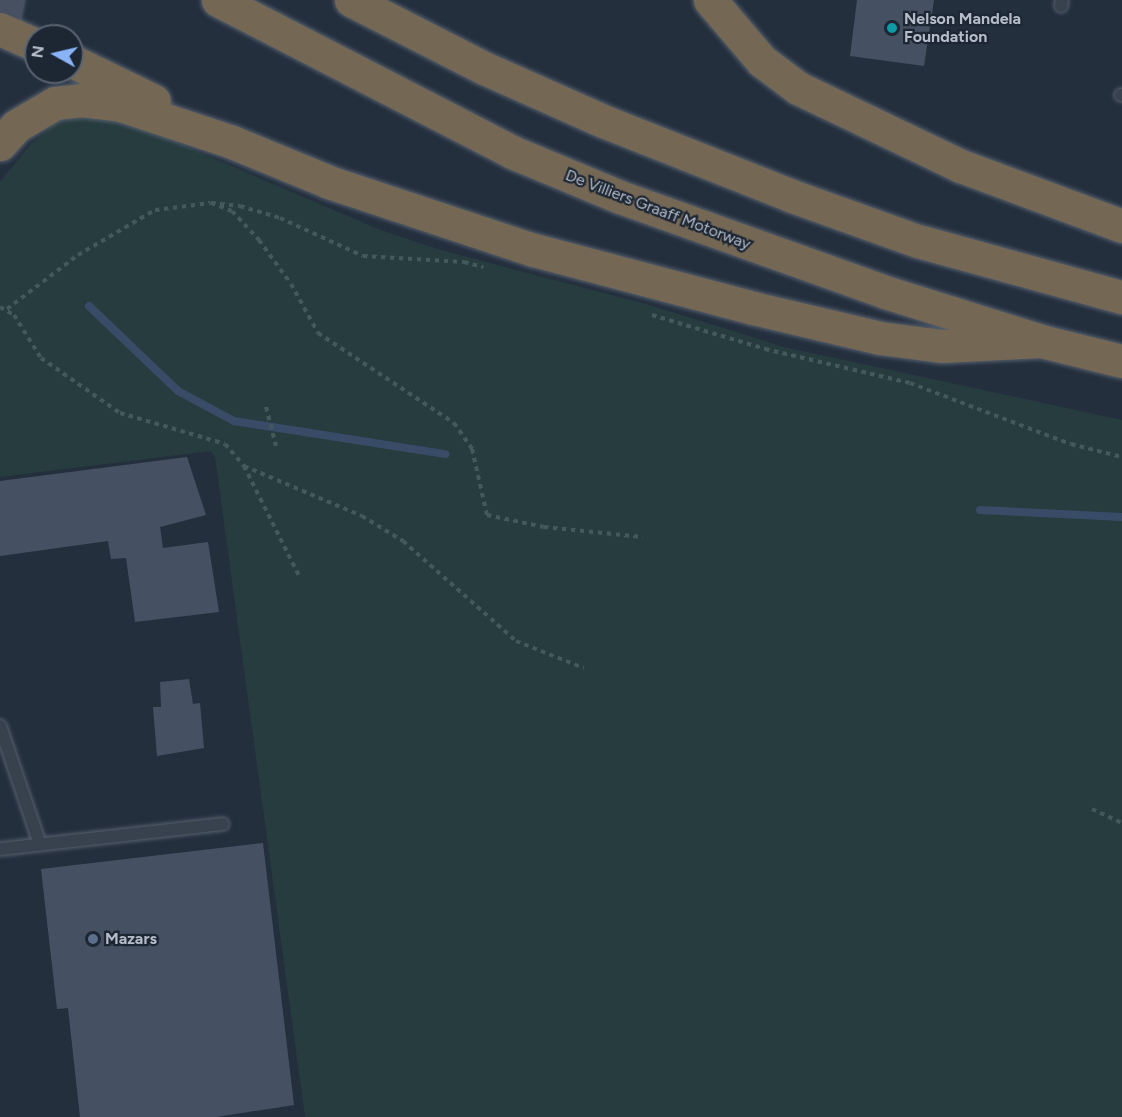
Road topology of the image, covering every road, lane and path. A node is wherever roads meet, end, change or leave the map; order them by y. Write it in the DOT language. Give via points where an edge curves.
graph roads {
  1 [pos="6,0"];
  2 [pos="218,0"];
  3 [pos="351,0"];
  4 [pos="710,0"];
  5 [pos="0,28"];
  6 [pos="24,39"];
  7 [pos="84,67"];
  8 [pos="232,142"];
  9 [pos="0,144"];
  10 [pos="210,203"];
  11 [pos="1122,226"];
  12 [pos="491,269"];
  13 [pos="1122,297"];
  14 [pos="0,307"];
  15 [pos="7,309"];
  16 [pos="647,313"];
  17 [pos="1041,341"];
  18 [pos="1122,361"];
  19 [pos="266,407"];
  20 [pos="276,446"];
  21 [pos="1122,457"];
  22 [pos="244,466"];
  23 [pos="642,537"];
  24 [pos="300,578"];
  25 [pos="584,668"];
  26 [pos="0,726"];
  27 [pos="1092,809"];
  28 [pos="1122,823"];
  29 [pos="223,824"];
  30 [pos="40,844"];
  31 [pos="0,849"];
  1 -- 5 [label="main road"];
  2 -- 17 [label="highway, De Villiers Graaff Motorway" via="512,152 620,197 831,273"];
  3 -- 13 [label="highway" via="484,68 592,117 792,196 918,241"];
  4 -- 11 [label="highway" via="762,61 798,88 961,166"];
  5 -- 6 [label="highway"];
  7 -- 8 [label="highway"];
  8 -- 9 [label="highway" via="130,108 82,100 55,104 32,115"];
  8 -- 17 [label="highway" via="329,182 534,250 845,331 942,346"];
  10 -- 12 [label="path" via="240,206 280,218 363,256 464,262"];
  10 -- 15 [label="path" via="155,210 78,255"];
  10 -- 23 [label="path" via="232,211 259,240 291,284 318,333 454,423 472,449 487,515 544,527"];
  14 -- 15 [label="path"];
  15 -- 22 [label="path" via="41,358 69,381 120,412 225,444"];
  16 -- 21 [label="path" via="765,349 910,383 1071,444"];
  17 -- 18 [label="highway, De Villiers Graaff Motorway"];
  19 -- 20 [label="path"];
  22 -- 24 [label="path"];
  22 -- 25 [label="path" via="362,516 403,541 516,641"];
  26 -- 30 [label="lane"];
  27 -- 28 [label="path"];
  29 -- 30 [label="lane"];
  30 -- 31 [label="lane"];
}
